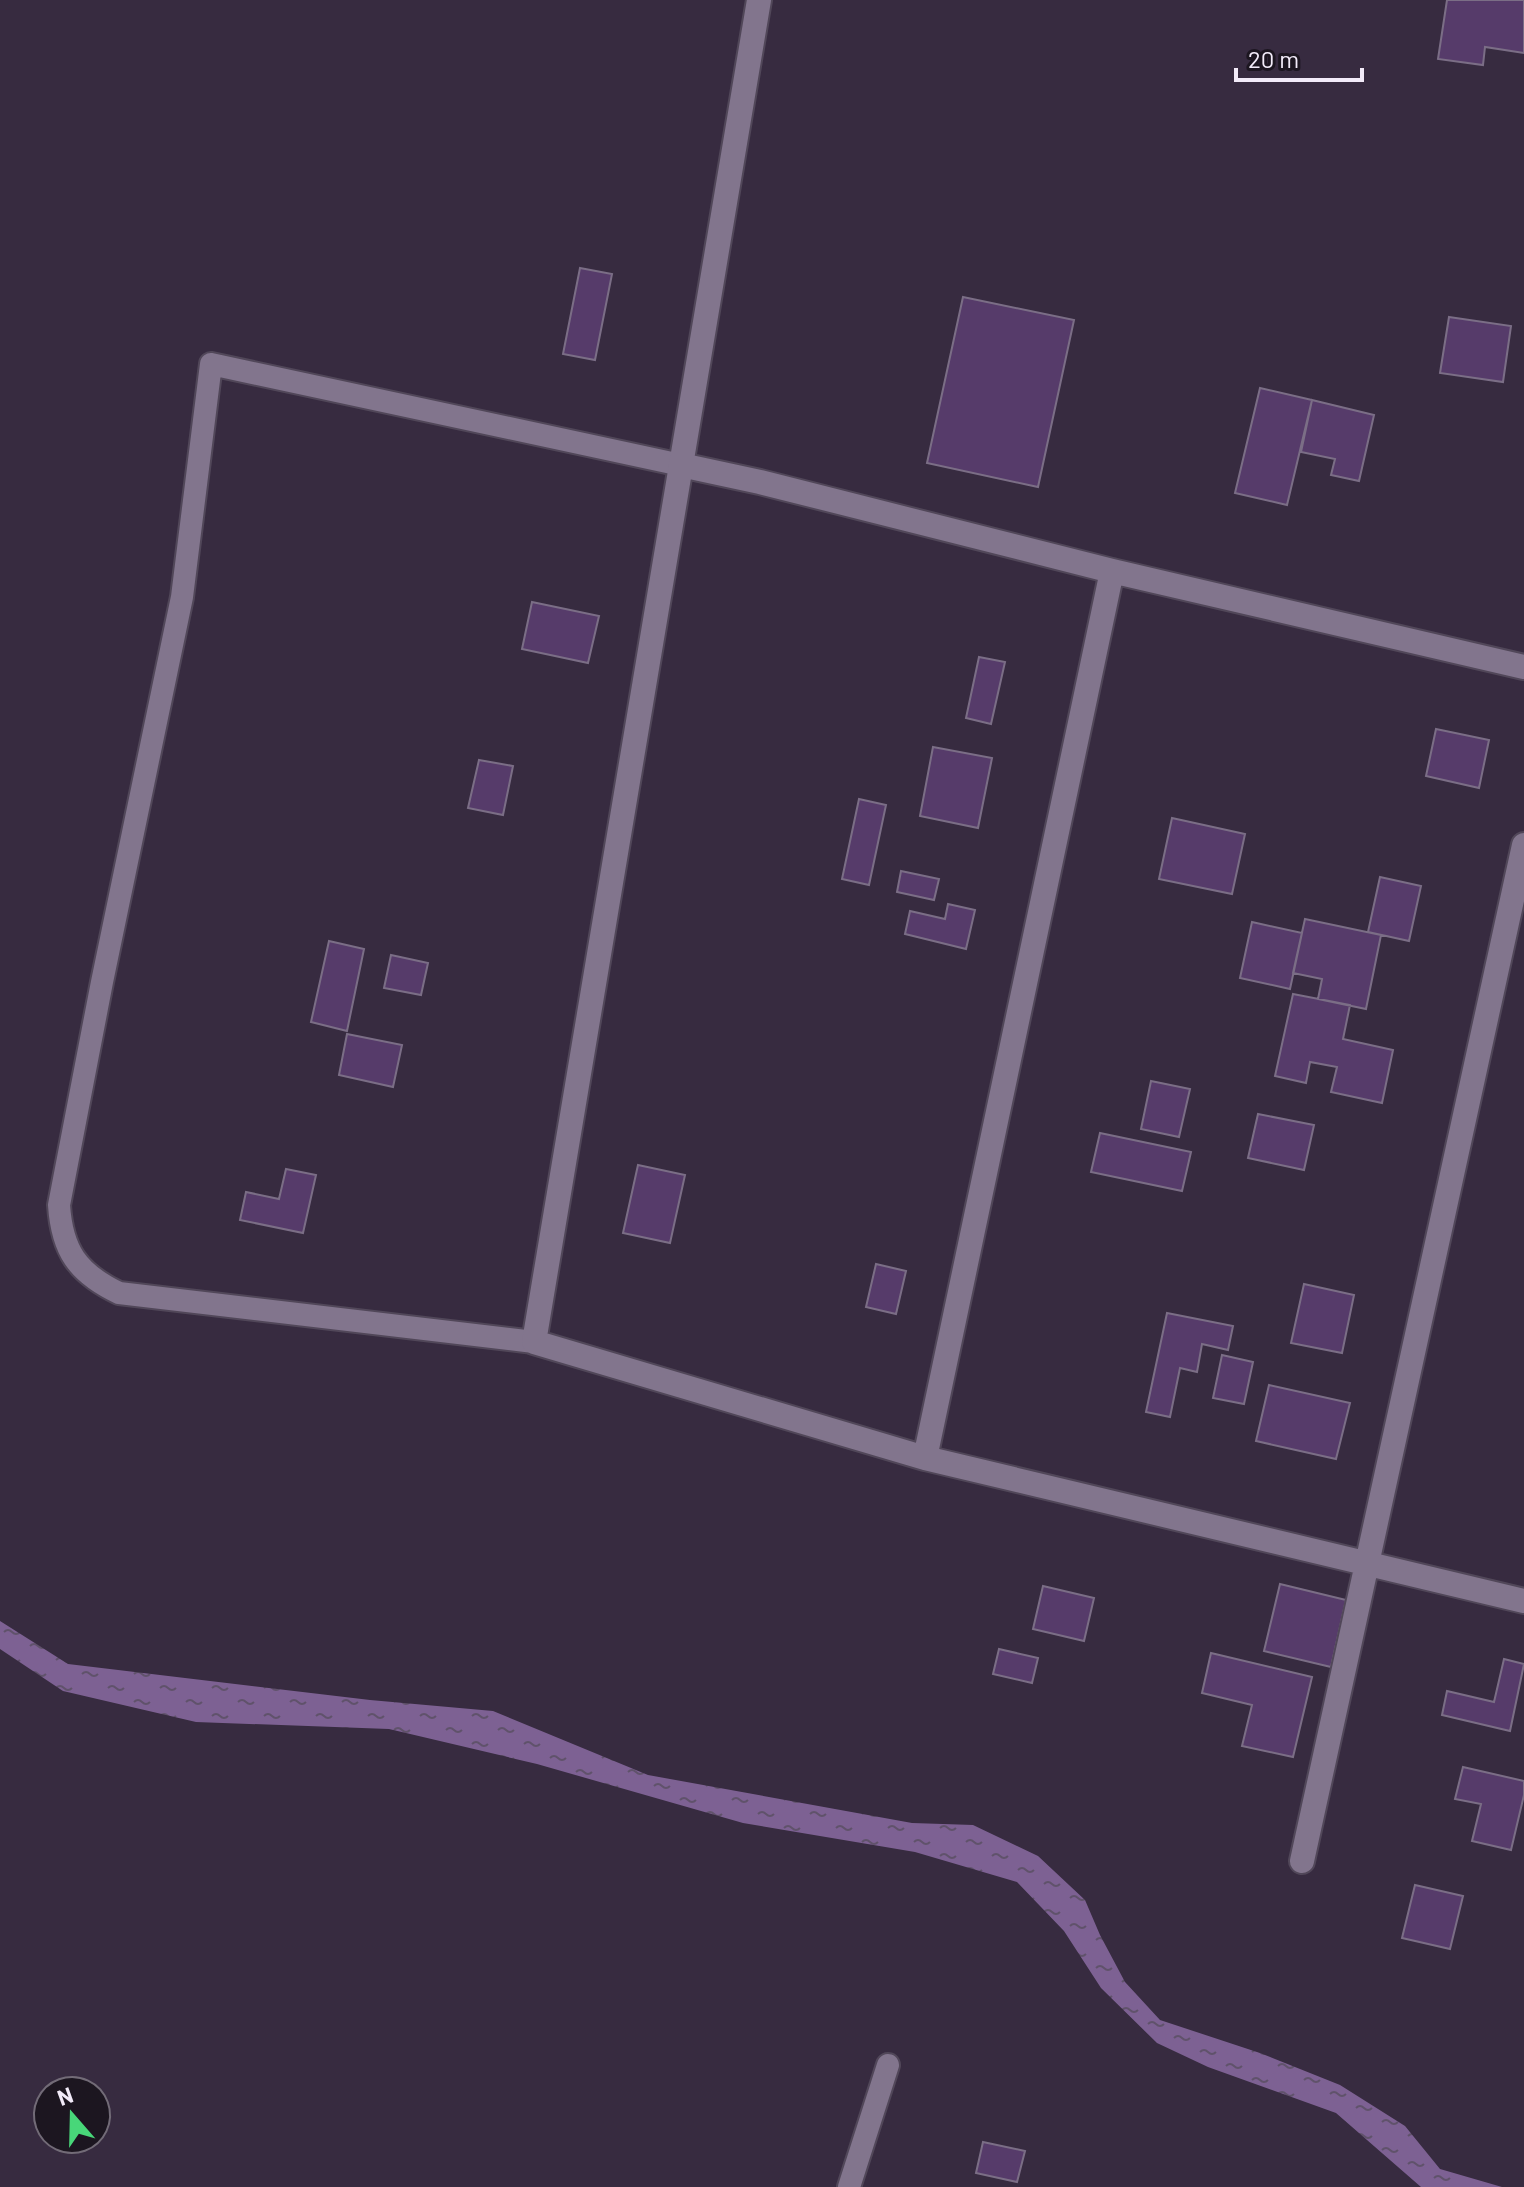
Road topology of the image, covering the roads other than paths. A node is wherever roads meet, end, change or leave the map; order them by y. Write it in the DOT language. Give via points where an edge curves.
graph roads {
  1 [pos="759,0"];
  2 [pos="681,465"];
  3 [pos="1112,571"];
  4 [pos="1524,667"];
  5 [pos="1524,845"];
  6 [pos="534,1342"];
  7 [pos="925,1458"];
  8 [pos="1366,1563"];
  9 [pos="1524,1601"];
  10 [pos="1302,1861"];
  11 [pos="888,2065"];
  12 [pos="849,2187"];
  1 -- 2 [label="street"];
  2 -- 3 [label="street"];
  2 -- 6 [label="street"];
  2 -- 6 [label="lane" via="211,364 182,597 59,1205 73,1259 119,1293"];
  3 -- 4 [label="street"];
  3 -- 7 [label="street"];
  5 -- 8 [label="street"];
  6 -- 7 [label="street"];
  7 -- 8 [label="street"];
  8 -- 9 [label="street"];
  8 -- 10 [label="street"];
  11 -- 12 [label="lane"];
}
